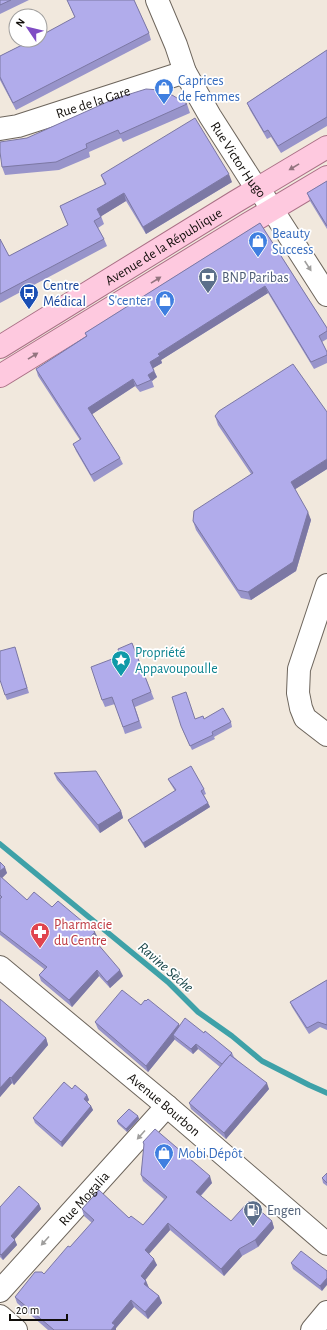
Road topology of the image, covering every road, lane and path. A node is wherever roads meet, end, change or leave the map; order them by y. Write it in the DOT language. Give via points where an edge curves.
graph roads {
  1 [pos="156,0"];
  2 [pos="176,45"];
  3 [pos="185,72"];
  4 [pos="161,80"];
  5 [pos="0,129"];
  6 [pos="327,147"];
  7 [pos="327,177"];
  8 [pos="258,189"];
  9 [pos="272,210"];
  10 [pos="327,295"];
  11 [pos="0,347"];
  12 [pos="0,376"];
  13 [pos="327,585"];
  14 [pos="327,735"];
  15 [pos="0,967"];
  16 [pos="167,1106"];
  17 [pos="327,1244"];
  18 [pos="0,1291"];
  19 [pos="327,1312"];
  20 [pos="0,1316"];
  21 [pos="16,1330"];
  22 [pos="312,1330"];
  1 -- 2 [label="street, Rue Victor Hugo"];
  2 -- 3 [label="street, Rue Victor Hugo"];
  2 -- 4 [label="street" via="169,69"];
  3 -- 4 [label="street, Rue de la Gare"];
  3 -- 8 [label="street, Rue Victor Hugo" via="210,116"];
  4 -- 5 [label="street, Rue de la Gare" via="18,126"];
  6 -- 8 [label="main road, Avenue de la République, one-way"];
  7 -- 9 [label="main road, Avenue de la République"];
  8 -- 9 [label="street, Rue Victor Hugo"];
  8 -- 11 [label="main road, Avenue de la République"];
  9 -- 10 [label="street, Rue Victor Hugo, one-way"];
  12 -- 9 [label="main road, Avenue de la République, one-way"];
  13 -- 14 [label="street" via="299,669 298,693 300,708 305,718"];
  15 -- 16 [label="street, Avenue Bourbon"];
  16 -- 17 [label="street, Avenue Bourbon"];
  16 -- 18 [label="street, Rue Mogalia, one-way"];
  19 -- 22 [label="street"];
  20 -- 21 [label="street"];
}
